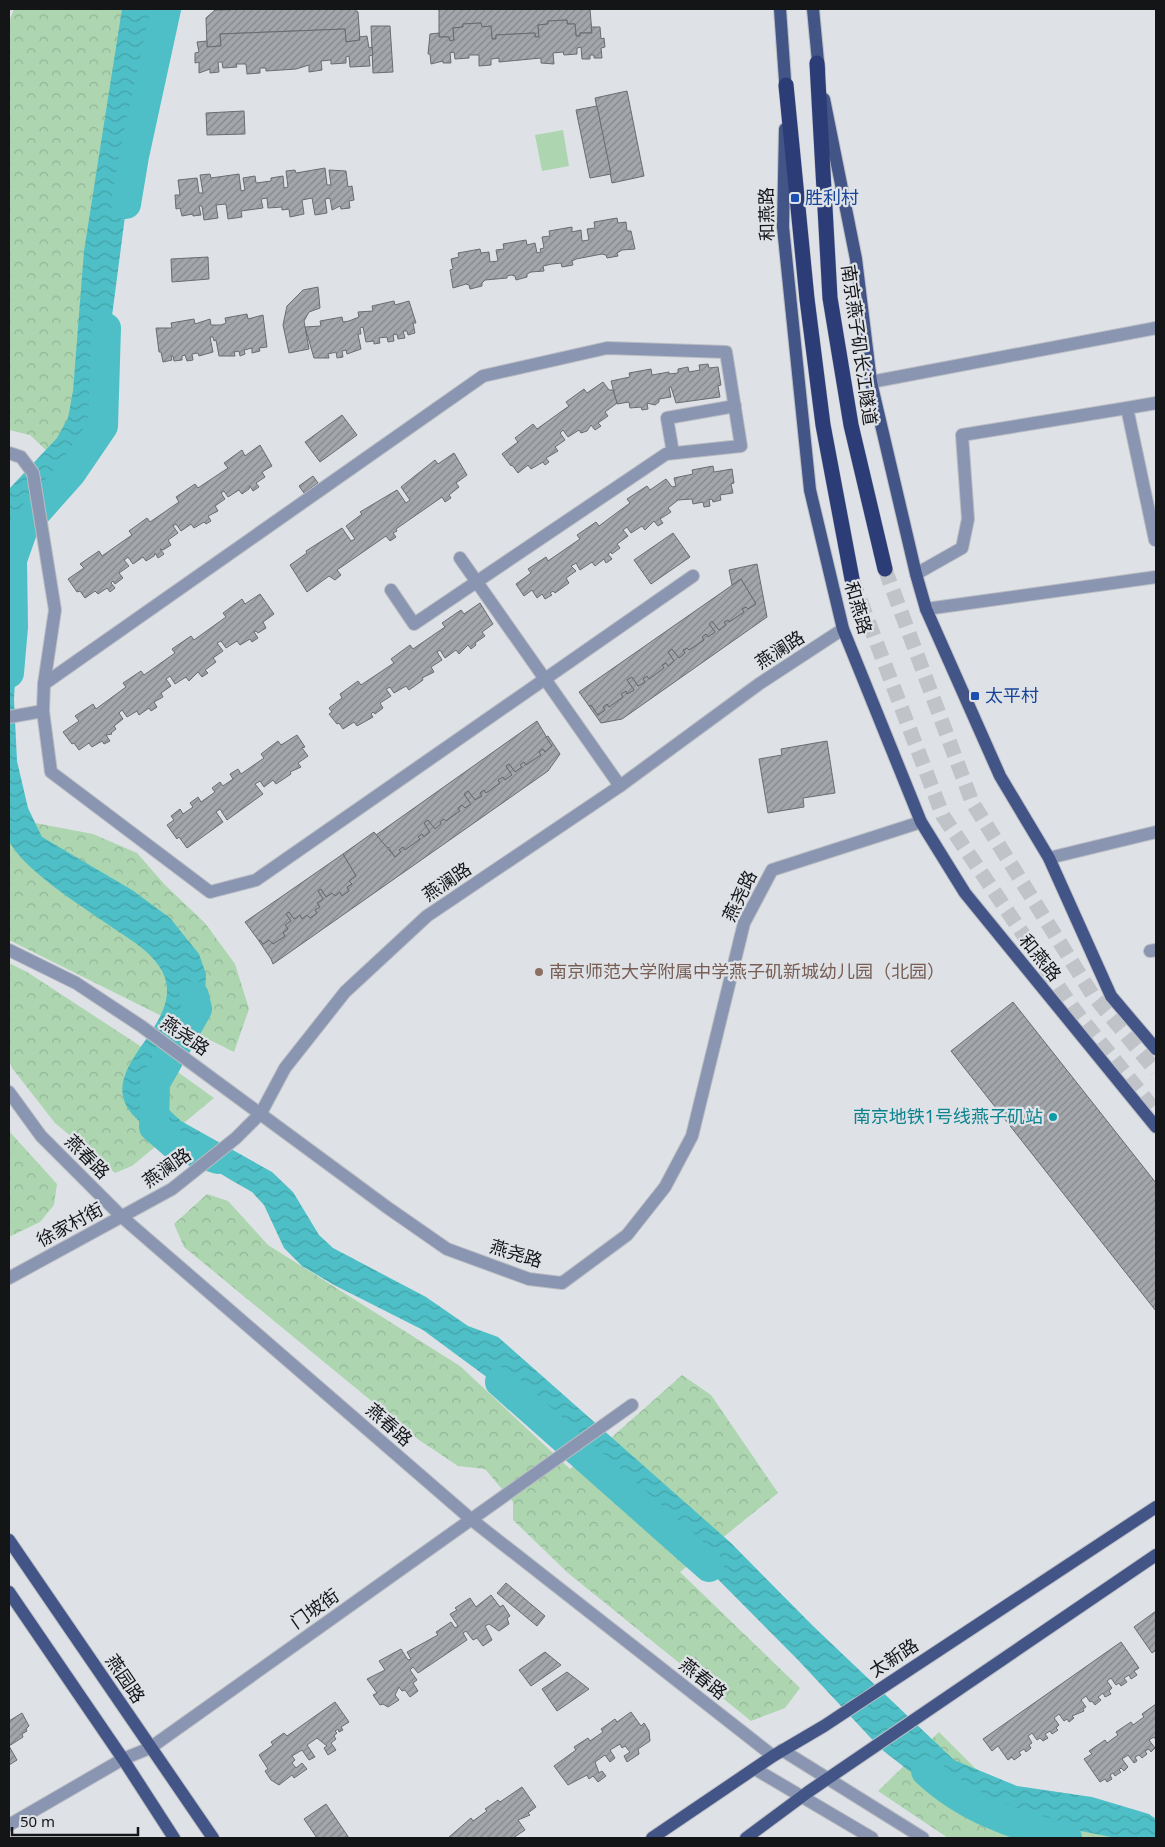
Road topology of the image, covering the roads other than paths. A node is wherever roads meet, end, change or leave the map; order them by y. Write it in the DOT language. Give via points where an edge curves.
graph roads {
  1 [pos="780,9"];
  2 [pos="813,9"];
  3 [pos="817,63"];
  4 [pos="786,85"];
  5 [pos="1156,328"];
  6 [pos="871,382"];
  7 [pos="1156,403"];
  8 [pos="735,406"];
  9 [pos="1127,408"];
  10 [pos="9,453"];
  11 [pos="673,453"];
  12 [pos="1156,542"];
  13 [pos="460,558"];
  14 [pos="885,569"];
  15 [pos="916,574"];
  16 [pos="693,576"];
  17 [pos="1156,577"];
  18 [pos="852,579"];
  19 [pos="478,583"];
  20 [pos="391,590"];
  21 [pos="926,609"];
  22 [pos="843,629"];
  23 [pos="545,679"];
  24 [pos="44,684"];
  25 [pos="43,711"];
  26 [pos="9,717"];
  27 [pos="620,786"];
  28 [pos="921,822"];
  29 [pos="1156,832"];
  30 [pos="1049,858"];
  31 [pos="9,950"];
  32 [pos="1156,1050"];
  33 [pos="9,1092"];
  34 [pos="261,1113"];
  35 [pos="1156,1128"];
  36 [pos="122,1216"];
  37 [pos="9,1278"];
  38 [pos="632,1405"];
  39 [pos="1156,1507"];
  40 [pos="472,1520"];
  41 [pos="9,1540"];
  42 [pos="1156,1555"];
  43 [pos="9,1592"];
  44 [pos="150,1748"];
  45 [pos="778,1753"];
  46 [pos="123,1759"];
  47 [pos="755,1770"];
  48 [pos="828,1778"];
  49 [pos="801,1796"];
  50 [pos="9,1825"];
  51 [pos="174,1838"];
  52 [pos="213,1838"];
  53 [pos="652,1838"];
  54 [pos="746,1838"];
  55 [pos="872,1838"];
  56 [pos="923,1838"];
  1 -- 4 [label="main road, 和燕路"];
  2 -- 3 [label="main road"];
  3 -- 6 [label="main road" via="856,259"];
  3 -- 14 [label="highway, 南京燕子矶长江隧道" via="830,298 851,425"];
  4 -- 18 [label="highway" via="823,425"];
  4 -- 22 [label="main road, 和燕路" via="782,227 810,490"];
  5 -- 6 [label="street"];
  6 -- 15 [label="main road"];
  7 -- 9 [label="street"];
  8 -- 11 [label="street" via="667,418"];
  8 -- 11 [label="street" via="741,446"];
  8 -- 24 [label="street" via="726,352 607,348 483,376"];
  9 -- 12 [label="street"];
  9 -- 15 [label="street" via="962,435 968,519 962,548"];
  10 -- 24 [label="street" via="21,457 32,473 55,610"];
  11 -- 19 [label="street" via="666,454"];
  13 -- 19 [label="street"];
  15 -- 21 [label="main road"];
  16 -- 23 [label="street"];
  17 -- 21 [label="street"];
  19 -- 20 [label="street" via="414,624"];
  19 -- 23 [label="street"];
  21 -- 30 [label="main road" via="1000,776"];
  22 -- 27 [label="street, 燕澜路" via="759,684"];
  22 -- 28 [label="main road, 和燕路"];
  23 -- 25 [label="street" via="256,880 210,892 51,772"];
  23 -- 27 [label="street"];
  24 -- 25 [label="street"];
  25 -- 26 [label="street"];
  27 -- 34 [label="street, 燕澜路" via="420,922 345,992 285,1068"];
  28 -- 34 [label="street, 燕尧路" via="772,870 744,923 692,1136 666,1188 627,1235 562,1283 529,1280 447,1249"];
  28 -- 35 [label="main road, 和燕路" via="965,893"];
  29 -- 30 [label="street"];
  30 -- 32 [label="main road" via="1111,996"];
  31 -- 34 [label="street, 燕尧路" via="76,983"];
  33 -- 36 [label="street, 燕春路" via="41,1136"];
  34 -- 36 [label="street, 燕澜路" via="236,1138 172,1189"];
  36 -- 37 [label="street, 徐家村街"];
  36 -- 40 [label="street, 燕春路"];
  38 -- 40 [label="street, 门坡街"];
  39 -- 45 [label="main road, 太新路"];
  40 -- 44 [label="street, 门坡街"];
  40 -- 45 [label="street, 燕春路"];
  41 -- 44 [label="main road, 燕园路"];
  42 -- 48 [label="main road"];
  43 -- 46 [label="main road"];
  44 -- 46 [label="street, 门坡街"];
  44 -- 52 [label="main road, 燕园路"];
  45 -- 47 [label="main road, 太新路"];
  45 -- 48 [label="street, 燕春路"];
  46 -- 50 [label="street, 门坡街"];
  46 -- 51 [label="main road"];
  47 -- 49 [label="street"];
  47 -- 53 [label="main road, 太新路"];
  48 -- 49 [label="main road"];
  48 -- 56 [label="street, 燕春路"];
  49 -- 54 [label="main road"];
  49 -- 55 [label="street"];
}
